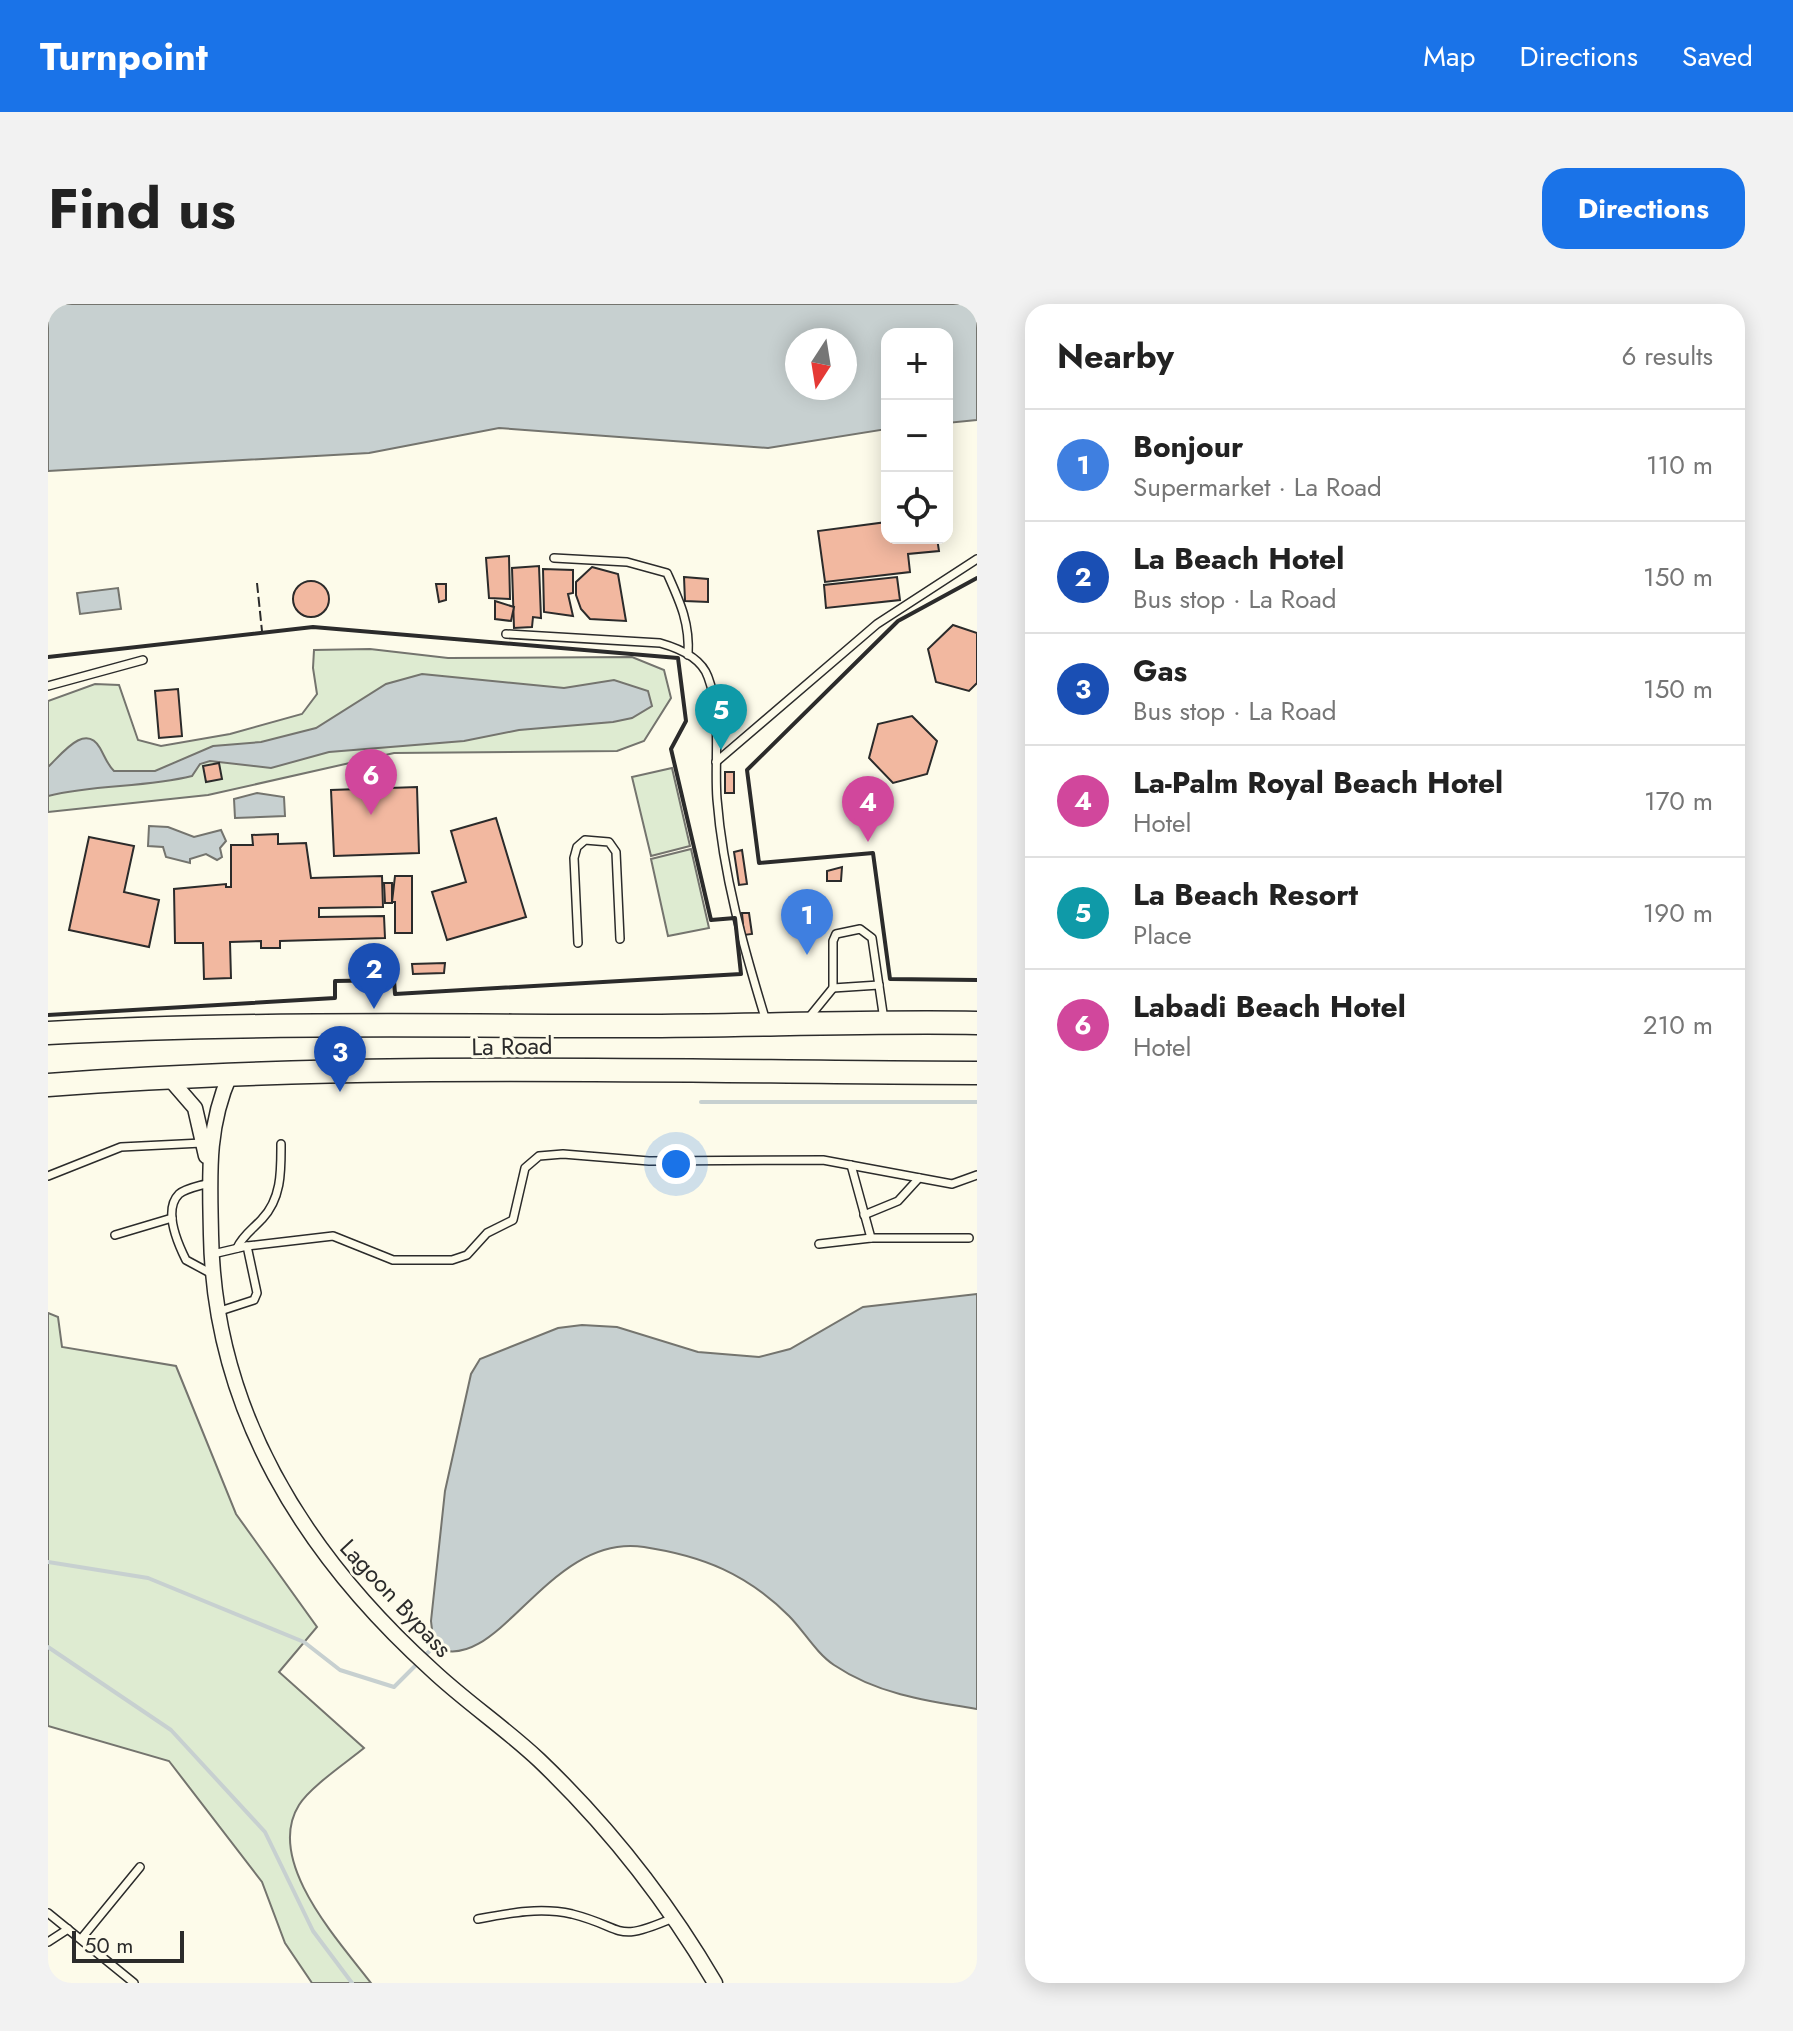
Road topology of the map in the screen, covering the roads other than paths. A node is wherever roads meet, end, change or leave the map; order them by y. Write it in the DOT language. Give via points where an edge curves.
graph roads {
  1 [pos="554,558"];
  2 [pos="977,559"];
  3 [pos="506,634"];
  4 [pos="688,655"];
  5 [pos="143,660"];
  6 [pos="48,686"];
  7 [pos="716,762"];
  8 [pos="620,939"];
  9 [pos="578,943"];
  10 [pos="879,985"];
  11 [pos="833,988"];
  12 [pos="767,1023"];
  13 [pos="804,1023"];
  14 [pos="884,1023"];
  15 [pos="977,1023"];
  16 [pos="48,1033"];
  17 [pos="977,1073"];
  18 [pos="230,1075"];
  19 [pos="169,1078"];
  20 [pos="48,1085"];
  21 [pos="202,1143"];
  22 [pos="281,1144"];
  23 [pos="208,1160"];
  24 [pos="851,1165"];
  25 [pos="977,1175"];
  26 [pos="48,1176"];
  27 [pos="919,1178"];
  28 [pos="209,1183"];
  29 [pos="864,1215"];
  30 [pos="172,1218"];
  31 [pos="115,1235"];
  32 [pos="871,1238"];
  33 [pos="969,1238"];
  34 [pos="819,1244"];
  35 [pos="247,1246"];
  36 [pos="237,1248"];
  37 [pos="211,1255"];
  38 [pos="212,1274"];
  39 [pos="215,1313"];
  40 [pos="140,1867"];
  41 [pos="48,1913"];
  42 [pos="673,1918"];
  43 [pos="478,1919"];
  44 [pos="68,1929"];
  45 [pos="81,1939"];
  46 [pos="48,1942"];
  47 [pos="134,1983"];
  48 [pos="715,1983"];
  1 -- 4 [label="lane" via="627,562 667,573 685,612"];
  2 -- 7 [label="lane" via="877,624"];
  3 -- 4 [label="lane" via="660,643"];
  4 -- 7 [label="lane" via="709,678"];
  5 -- 6 [label="lane"];
  7 -- 12 [label="lane" via="733,903"];
  8 -- 9 [label="lane" via="616,852 609,842 585,840 574,858"];
  10 -- 11 [label="lane"];
  10 -- 11 [label="lane" via="872,938 860,929 842,932 833,941"];
  10 -- 14 [label="lane"];
  11 -- 13 [label="lane"];
  12 -- 13 [label="main road, La Road"];
  12 -- 16 [label="main road, La Road" via="185,1025"];
  13 -- 14 [label="main road, La Road"];
  14 -- 15 [label="main road, La Road"];
  17 -- 18 [label="main road, La Road"];
  18 -- 19 [label="main road, La Road"];
  18 -- 23 [label="street, Lagoon Bypass" via="217,1107"];
  19 -- 20 [label="main road, La Road"];
  19 -- 21 [label="street, Lagoon Bypass" via="195,1108"];
  21 -- 23 [label="street, Lagoon Bypass"];
  21 -- 26 [label="lane" via="121,1147"];
  22 -- 36 [label="lane" via="279,1188 266,1215"];
  23 -- 28 [label="street, Lagoon Bypass"];
  24 -- 27 [label="lane"];
  24 -- 29 [label="lane"];
  24 -- 35 [label="lane" via="823,1160 539,1156 525,1168 513,1220 487,1233 467,1255 452,1260 393,1260 333,1236"];
  25 -- 27 [label="lane" via="952,1184"];
  27 -- 29 [label="lane" via="898,1201"];
  28 -- 30 [label="lane" via="181,1192"];
  28 -- 37 [label="street, Lagoon Bypass"];
  29 -- 32 [label="lane"];
  30 -- 31 [label="lane"];
  30 -- 38 [label="lane" via="186,1260"];
  32 -- 33 [label="lane"];
  32 -- 34 [label="lane"];
  35 -- 36 [label="lane"];
  35 -- 39 [label="lane" via="254,1300"];
  36 -- 37 [label="lane"];
  37 -- 38 [label="street, Lagoon Bypass"];
  38 -- 39 [label="street, Lagoon Bypass"];
  39 -- 42 [label="street, Lagoon Bypass" via="257,1440 279,1487 334,1569 430,1669 537,1759 589,1812"];
  40 -- 45 [label="lane"];
  41 -- 44 [label="lane"];
  42 -- 43 [label="lane" via="636,1934 571,1914 524,1910"];
  42 -- 48 [label="street, Lagoon Bypass"];
  44 -- 45 [label="lane"];
  44 -- 46 [label="lane"];
  45 -- 47 [label="lane"];
}
